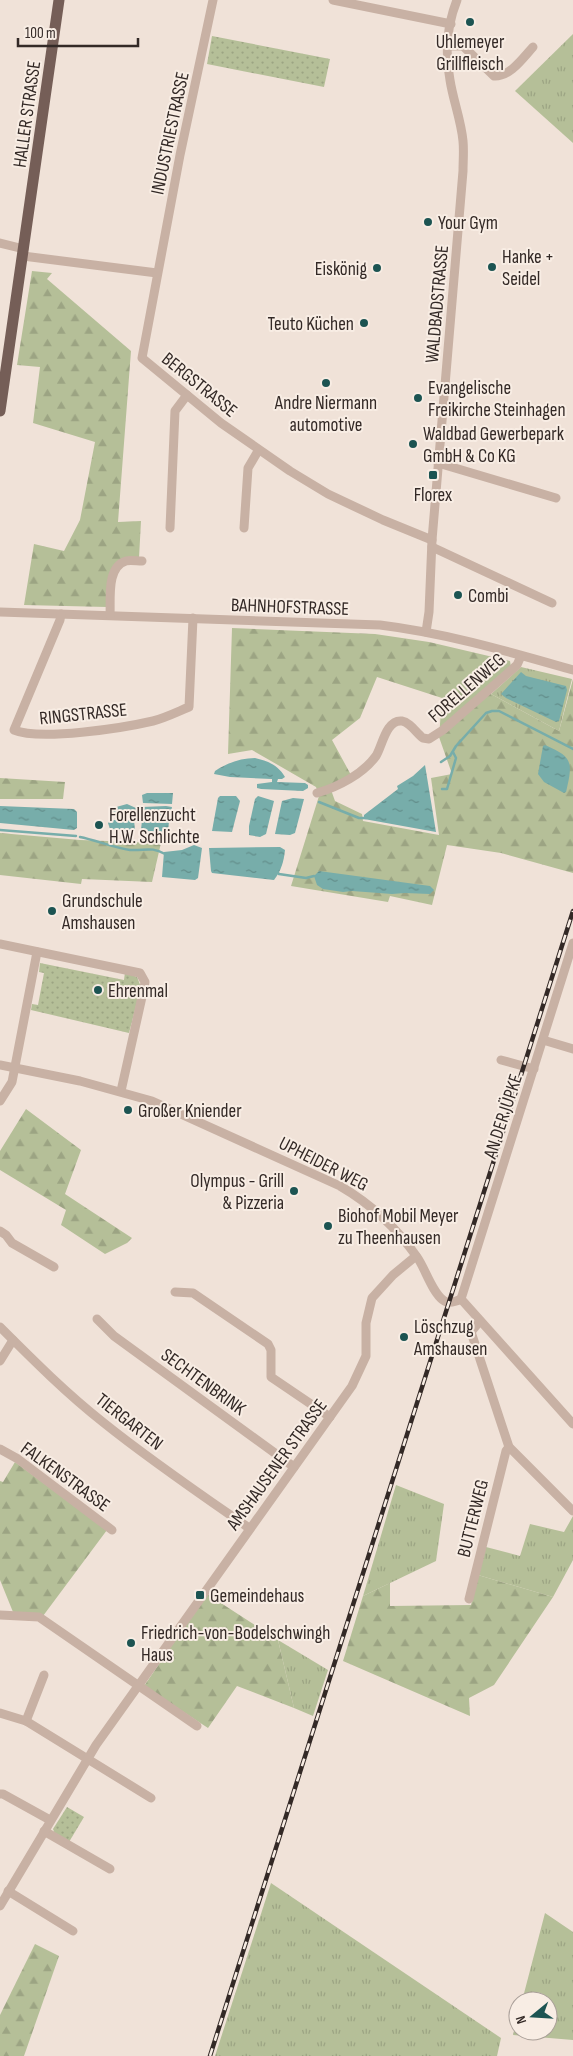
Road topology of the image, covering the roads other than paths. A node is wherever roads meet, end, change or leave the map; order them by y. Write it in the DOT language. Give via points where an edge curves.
graph roads {
  1 [pos="59,0"];
  2 [pos="213,0"];
  3 [pos="333,0"];
  4 [pos="457,0"];
  5 [pos="451,24"];
  6 [pos="447,46"];
  7 [pos="533,48"];
  8 [pos="0,243"];
  9 [pos="23,252"];
  10 [pos="157,273"];
  11 [pos="3,366"];
  12 [pos="187,395"];
  13 [pos="0,412"];
  14 [pos="258,451"];
  15 [pos="438,463"];
  16 [pos="556,498"];
  17 [pos="170,528"];
  18 [pos="244,528"];
  19 [pos="432,544"];
  20 [pos="142,561"];
  21 [pos="552,603"];
  22 [pos="0,612"];
  23 [pos="60,614"];
  24 [pos="110,615"];
  25 [pos="193,618"];
  26 [pos="426,632"];
  27 [pos="521,656"];
  28 [pos="573,670"];
  29 [pos="317,793"];
  30 [pos="573,943"];
  31 [pos="0,944"];
  32 [pos="37,952"];
  33 [pos="543,1040"];
  34 [pos="573,1049"];
  35 [pos="501,1060"];
  36 [pos="0,1065"];
  37 [pos="15,1068"];
  38 [pos="534,1069"];
  39 [pos="121,1092"];
  40 [pos="0,1101"];
  41 [pos="0,1231"];
  42 [pos="416,1256"];
  43 [pos="54,1267"];
  44 [pos="175,1292"];
  45 [pos="461,1299"];
  46 [pos="97,1318"];
  47 [pos="480,1320"];
  48 [pos="0,1327"];
  49 [pos="13,1340"];
  50 [pos="0,1361"];
  51 [pos="330,1417"];
  52 [pos="573,1424"];
  53 [pos="509,1447"];
  54 [pos="0,1448"];
  55 [pos="294,1467"];
  56 [pos="573,1511"];
  57 [pos="249,1528"];
  58 [pos="112,1530"];
  59 [pos="469,1599"];
  60 [pos="0,1615"];
  61 [pos="44,1675"];
  62 [pos="137,1686"];
  63 [pos="0,1713"];
  64 [pos="26,1721"];
  65 [pos="196,1726"];
  66 [pos="88,1758"];
  67 [pos="0,1794"];
  68 [pos="151,1798"];
  69 [pos="50,1820"];
  70 [pos="44,1831"];
  71 [pos="110,1869"];
  72 [pos="8,1892"];
  73 [pos="0,1906"];
  74 [pos="73,1931"];
  1 -- 9 [label="main road, HALLER STRASSE"];
  2 -- 10 [label="street, INDUSTRIESTRASSE"];
  3 -- 5 [label="street"];
  4 -- 5 [label="street, WALDBADSTRASSE"];
  5 -- 6 [label="street, WALDBADSTRASSE"];
  6 -- 7 [label="street" via="463,46 494,76 505,74"];
  6 -- 15 [label="street, WALDBADSTRASSE" via="450,81 463,140 463,172"];
  8 -- 9 [label="street"];
  9 -- 10 [label="street"];
  9 -- 11 [label="main road, HALLER STRASSE"];
  10 -- 12 [label="street, BERGSTRASSE" via="142,358"];
  11 -- 13 [label="main road, HALLER STRASSE"];
  12 -- 14 [label="street, BERGSTRASSE"];
  12 -- 17 [label="street" via="176,411"];
  14 -- 18 [label="street" via="248,468"];
  14 -- 19 [label="street, BERGSTRASSE" via="328,494"];
  15 -- 16 [label="street"];
  15 -- 19 [label="street, WALDBADSTRASSE"];
  19 -- 21 [label="street, BERGSTRASSE"];
  19 -- 26 [label="street, WALDBADSTRASSE"];
  20 -- 24 [label="street" via="126,561 116,569 112,577"];
  22 -- 23 [label="street, BAHNHOFSTRASSE"];
  23 -- 24 [label="street, BAHNHOFSTRASSE"];
  23 -- 25 [label="street, RINGSTRASSE" via="14,730 23,734 104,730 154,721 189,707"];
  24 -- 25 [label="street, BAHNHOFSTRASSE"];
  25 -- 26 [label="street, BAHNHOFSTRASSE" via="380,625"];
  26 -- 27 [label="street, BAHNHOFSTRASSE"];
  27 -- 28 [label="street, BAHNHOFSTRASSE"];
  27 -- 29 [label="street, FORELLENWEG" via="517,665 433,737 426,739 404,721 397,722 386,731 377,755 367,766 329,790"];
  30 -- 33 [label="street, AN DER JÜPKE"];
  31 -- 32 [label="street"];
  32 -- 37 [label="street"];
  32 -- 39 [label="street" via="135,971 143,977 144,988"];
  33 -- 34 [label="street"];
  33 -- 38 [label="street, AN DER JÜPKE"];
  35 -- 38 [label="street"];
  36 -- 37 [label="street, UPHEIDER WEG"];
  37 -- 39 [label="street, UPHEIDER WEG"];
  37 -- 40 [label="street" via="12,1082"];
  38 -- 45 [label="street, AN DER JÜPKE"];
  39 -- 42 [label="street, UPHEIDER WEG" via="176,1110 340,1186 376,1210"];
  41 -- 43 [label="street" via="12,1243"];
  42 -- 45 [label="street, UPHEIDER WEG" via="441,1299 449,1302"];
  42 -- 51 [label="street, AMSHAUSENER STRASSE" via="372,1298 366,1323 366,1356 352,1386"];
  44 -- 51 [label="street" via="193,1293 268,1344 271,1377"];
  45 -- 47 [label="street"];
  46 -- 55 [label="street, SECHTENBRINK" via="114,1336"];
  47 -- 52 [label="street"];
  47 -- 53 [label="street" via="471,1332"];
  48 -- 49 [label="street, TIERGARTEN"];
  49 -- 50 [label="street"];
  49 -- 57 [label="street, TIERGARTEN" via="102,1422"];
  51 -- 55 [label="street, AMSHAUSENER STRASSE"];
  53 -- 56 [label="street"];
  53 -- 59 [label="street, BUTTERWEG"];
  54 -- 58 [label="street, FALKENSTRASSE"];
  55 -- 57 [label="street, AMSHAUSENER STRASSE"];
  57 -- 62 [label="street, AMSHAUSENER STRASSE"];
  60 -- 62 [label="street" via="39,1617"];
  61 -- 64 [label="street"];
  62 -- 65 [label="street"];
  62 -- 66 [label="street, AMSHAUSENER STRASSE"];
  63 -- 64 [label="street"];
  64 -- 66 [label="street"];
  66 -- 68 [label="street"];
  66 -- 69 [label="street, AMSHAUSENER STRASSE"];
  67 -- 69 [label="street"];
  69 -- 70 [label="street, AMSHAUSENER STRASSE"];
  70 -- 71 [label="street"];
  70 -- 72 [label="street, AMSHAUSENER STRASSE"];
  72 -- 73 [label="street, AMSHAUSENER STRASSE"];
  72 -- 74 [label="street"];
}
